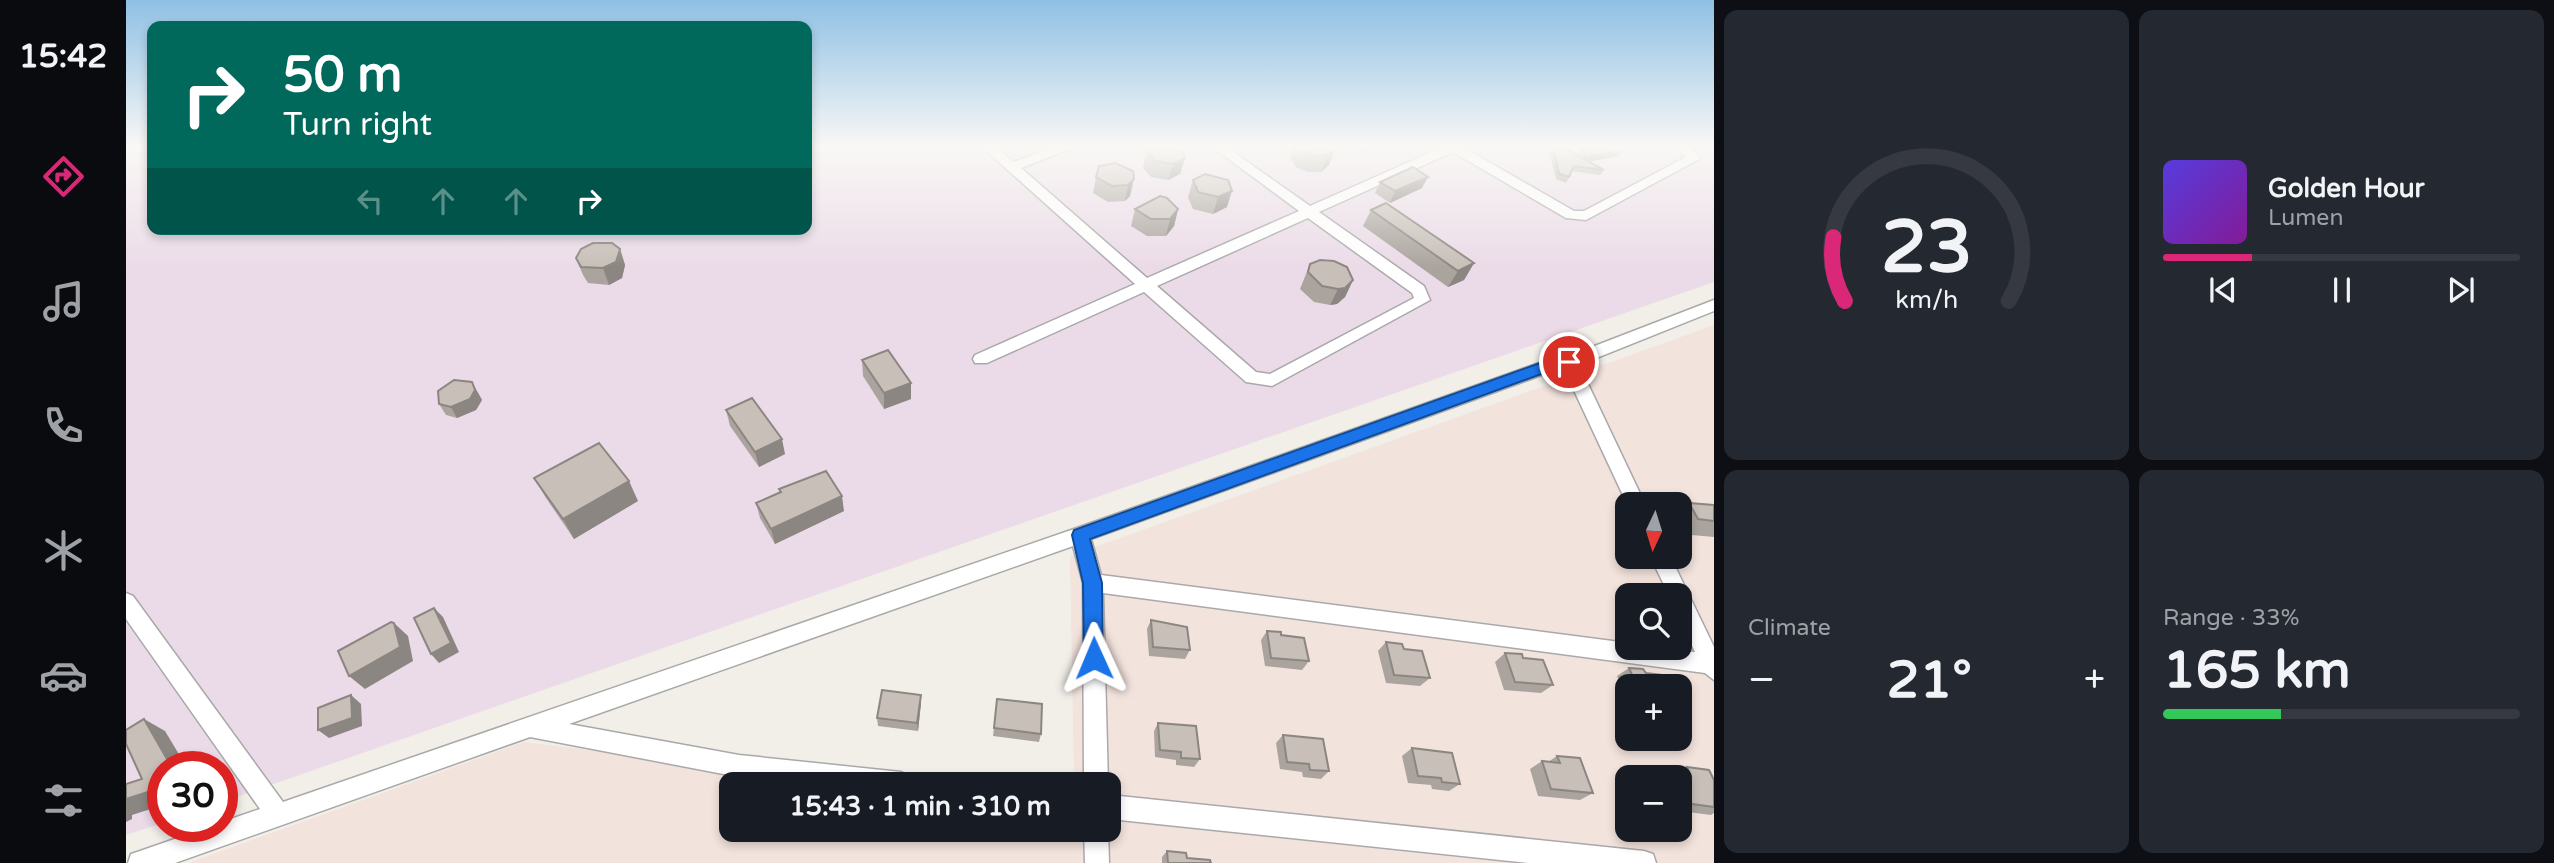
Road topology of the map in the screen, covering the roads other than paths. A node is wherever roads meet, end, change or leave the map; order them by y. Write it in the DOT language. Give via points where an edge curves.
graph roads {
  1 [pos="1034,186"];
  2 [pos="1274,186"];
  3 [pos="1364,186"];
  4 [pos="1522,186"];
  5 [pos="1642,186"];
  6 [pos="1309,211"];
  7 [pos="1145,285"];
  8 [pos="1714,305"];
  9 [pos="981,359"];
  10 [pos="1569,362"];
  11 [pos="1630,492"];
  12 [pos="1080,535"];
  13 [pos="1093,583"];
  14 [pos="126,602"];
  15 [pos="1692,623"];
  16 [pos="1713,667"];
  17 [pos="531,728"];
  18 [pos="793,772"];
  19 [pos="1096,772"];
  20 [pos="1121,808"];
  21 [pos="278,815"];
  22 [pos="1096,842"];
  23 [pos="140,863"];
  24 [pos="1097,863"];
  25 [pos="1644,863"];
  1 -- 7 [label="street"];
  2 -- 6 [label="street"];
  3 -- 6 [label="street"];
  4 -- 5 [label="street" via="1571,215 1586,216"];
  6 -- 7 [label="street"];
  6 -- 7 [label="street" via="1419,290 1422,300 1272,380 1251,378"];
  7 -- 9 [label="street"];
  8 -- 10 [label="street"];
  10 -- 11 [label="street"];
  10 -- 12 [label="street"];
  12 -- 13 [label="street"];
  12 -- 17 [label="street"];
  13 -- 16 [label="street"];
  13 -- 19 [label="street"];
  14 -- 21 [label="street"];
  15 -- 16 [label="street"];
  17 -- 18 [label="street"];
  17 -- 21 [label="street"];
  20 -- 25 [label="street"];
  21 -- 23 [label="street"];
  22 -- 24 [label="street"];
}
